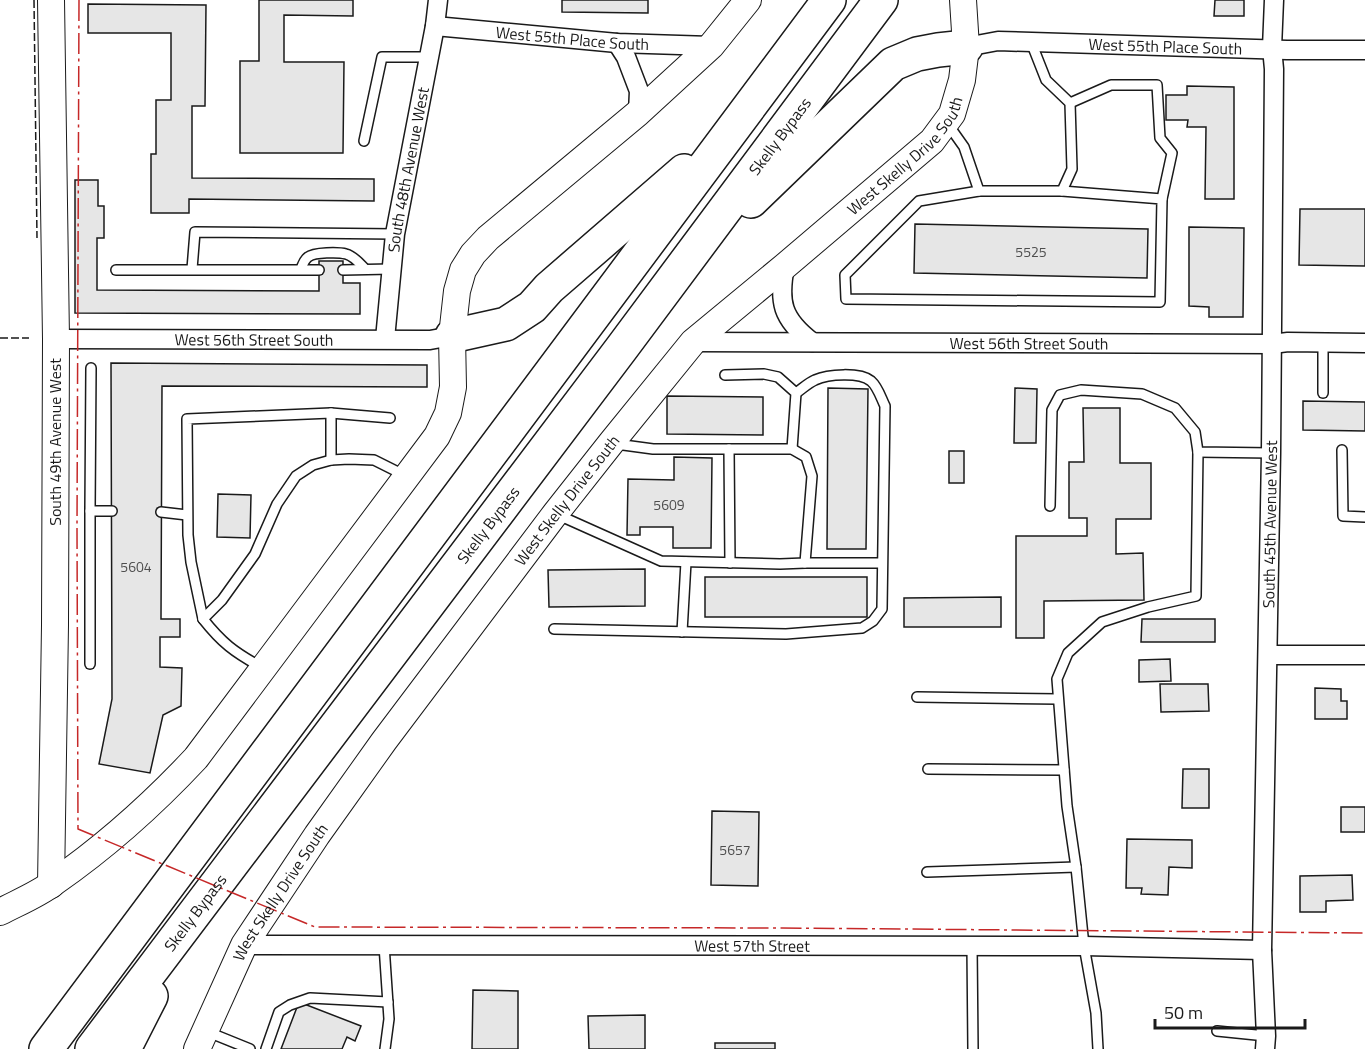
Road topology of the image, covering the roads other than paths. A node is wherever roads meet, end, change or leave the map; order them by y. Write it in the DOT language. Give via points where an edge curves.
graph roads {
  1 [pos="51,0"];
  2 [pos="438,0"];
  3 [pos="748,0"];
  4 [pos="830,0"];
  5 [pos="881,0"];
  6 [pos="963,0"];
  7 [pos="1274,0"];
  8 [pos="435,26"];
  9 [pos="1031,41"];
  10 [pos="617,43"];
  11 [pos="711,46"];
  12 [pos="966,47"];
  13 [pos="1272,48"];
  14 [pos="1365,50"];
  15 [pos="429,57"];
  16 [pos="1070,103"];
  17 [pos="638,112"];
  18 [pos="946,121"];
  19 [pos="733,129"];
  20 [pos="364,141"];
  21 [pos="979,191"];
  22 [pos="1062,191"];
  23 [pos="1162,199"];
  24 [pos="327,232"];
  25 [pos="395,234"];
  26 [pos="328,253"];
  27 [pos="785,266"];
  28 [pos="192,269"];
  29 [pos="301,269"];
  30 [pos="365,269"];
  31 [pos="391,269"];
  32 [pos="680,269"];
  33 [pos="116,270"];
  34 [pos="319,270"];
  35 [pos="343,270"];
  36 [pos="452,336"];
  37 [pos="56,339"];
  38 [pos="385,339"];
  39 [pos="693,342"];
  40 [pos="812,342"];
  41 [pos="1323,342"];
  42 [pos="1365,343"];
  43 [pos="1272,344"];
  44 [pos="91,368"];
  45 [pos="725,375"];
  46 [pos="795,393"];
  47 [pos="1323,393"];
  48 [pos="331,413"];
  49 [pos="390,417"];
  50 [pos="611,443"];
  51 [pos="729,449"];
  52 [pos="792,449"];
  53 [pos="1342,450"];
  54 [pos="1198,452"];
  55 [pos="1271,453"];
  56 [pos="331,460"];
  57 [pos="407,476"];
  58 [pos="1050,506"];
  59 [pos="90,512"];
  60 [pos="112,512"];
  61 [pos="161,512"];
  62 [pos="555,514"];
  63 [pos="188,515"];
  64 [pos="1365,517"];
  65 [pos="686,562"];
  66 [pos="730,563"];
  67 [pos="805,563"];
  68 [pos="882,563"];
  69 [pos="203,619"];
  70 [pos="554,629"];
  71 [pos="682,632"];
  72 [pos="1268,655"];
  73 [pos="1365,655"];
  74 [pos="90,664"];
  75 [pos="263,668"];
  76 [pos="917,697"];
  77 [pos="1058,699"];
  78 [pos="928,769"];
  79 [pos="1064,770"];
  80 [pos="1076,867"];
  81 [pos="927,872"];
  82 [pos="51,885"];
  83 [pos="0,912"];
  84 [pos="194,914"];
  85 [pos="244,945"];
  86 [pos="384,945"];
  87 [pos="972,946"];
  88 [pos="1084,946"];
  89 [pos="1262,950"];
  90 [pos="95,983"];
  91 [pos="388,1002"];
  92 [pos="1216,1031"];
  93 [pos="201,1040"];
  94 [pos="1265,1042"];
  95 [pos="22,1049"];
  96 [pos="46,1049"];
  97 [pos="92,1049"];
  98 [pos="124,1049"];
  99 [pos="250,1049"];
  100 [pos="266,1049"];
  101 [pos="385,1049"];
  102 [pos="973,1049"];
  103 [pos="1098,1049"];
  1 -- 37 [label="street, South 49th Avenue West"];
  2 -- 8 [label="street, South 48th Avenue West"];
  3 -- 11 [label="street"];
  4 -- 19 [label="highway"];
  5 -- 32 [label="highway, Skelly Bypass"];
  6 -- 12 [label="street, West Skelly Drive South"];
  7 -- 13 [label="street, South 45th Avenue West"];
  8 -- 10 [label="street, West 55th Place South"];
  8 -- 15 [label="street, South 48th Avenue West"];
  9 -- 12 [label="street, West 55th Place South" via="998,41"];
  9 -- 13 [label="street, West 55th Place South"];
  9 -- 16 [label="lane" via="1046,80"];
  10 -- 11 [label="street, West 55th Place South"];
  10 -- 17 [label="street" via="639,91"];
  11 -- 17 [label="street"];
  12 -- 18 [label="street, West Skelly Drive South" via="962,80 952,114"];
  12 -- 32 [label="highway" via="917,54 893,64"];
  13 -- 14 [label="street, West 55th Place South"];
  13 -- 43 [label="street, South 45th Avenue West"];
  15 -- 20 [label="lane" via="382,57"];
  15 -- 25 [label="street, South 48th Avenue West"];
  16 -- 22 [label="lane" via="1072,169"];
  16 -- 23 [label="lane" via="1111,85 1157,85 1160,138 1172,153"];
  17 -- 36 [label="street" via="473,254 457,291"];
  18 -- 21 [label="lane" via="964,147"];
  18 -- 27 [label="street, West Skelly Drive South" via="932,141"];
  19 -- 36 [label="highway" via="532,307 506,324"];
  19 -- 90 [label="highway"];
  21 -- 22 [label="lane"];
  21 -- 23 [label="lane" via="919,201 845,275 846,299 1160,302"];
  22 -- 23 [label="lane"];
  24 -- 25 [label="lane"];
  24 -- 26 [label="lane"];
  24 -- 28 [label="lane" via="195,232"];
  25 -- 31 [label="street, South 48th Avenue West"];
  26 -- 29 [label="lane" via="312,254"];
  26 -- 30 [label="lane" via="346,254"];
  27 -- 39 [label="street, West Skelly Drive South"];
  27 -- 40 [label="street" via="785,311 800,333"];
  28 -- 29 [label="lane"];
  28 -- 33 [label="lane"];
  29 -- 34 [label="lane"];
  30 -- 31 [label="lane"];
  30 -- 35 [label="lane"];
  31 -- 38 [label="street, South 48th Avenue West"];
  32 -- 84 [label="highway, Skelly Bypass"];
  36 -- 38 [label="street, West 56th Street South" via="430,340"];
  36 -- 57 [label="street" via="453,387 447,413 437,436"];
  37 -- 38 [label="street, West 56th Street South"];
  37 -- 82 [label="street, South 49th Avenue West"];
  39 -- 40 [label="street, West 56th Street South"];
  39 -- 50 [label="street, West Skelly Drive South"];
  40 -- 43 [label="street, West 56th Street South"];
  41 -- 42 [label="street, West 56th Street South"];
  41 -- 43 [label="street, West 56th Street South"];
  41 -- 47 [label="lane"];
  43 -- 55 [label="street, South 45th Avenue West"];
  44 -- 59 [label="lane"];
  45 -- 46 [label="lane" via="778,377"];
  46 -- 52 [label="lane"];
  46 -- 68 [label="lane" via="816,379 838,374 860,376 871,381 879,392 885,406"];
  48 -- 49 [label="lane"];
  48 -- 56 [label="lane"];
  48 -- 63 [label="lane" via="187,418"];
  50 -- 51 [label="lane" via="653,449"];
  50 -- 62 [label="street, West Skelly Drive South"];
  51 -- 52 [label="lane"];
  51 -- 66 [label="lane"];
  52 -- 67 [label="lane" via="806,457 812,476"];
  53 -- 64 [label="lane" via="1343,516"];
  54 -- 55 [label="lane"];
  54 -- 58 [label="lane" via="1195,432 1175,408 1142,394 1081,390 1060,395 1052,410"];
  54 -- 77 [label="lane" via="1196,596 1102,622 1068,653 1057,679"];
  55 -- 72 [label="street, South 45th Avenue West"];
  56 -- 57 [label="lane" via="374,460"];
  56 -- 69 [label="lane" via="296,476 277,504 255,554"];
  57 -- 75 [label="street"];
  59 -- 60 [label="lane"];
  59 -- 74 [label="lane"];
  61 -- 63 [label="lane"];
  62 -- 65 [label="lane" via="661,561"];
  62 -- 85 [label="street, West Skelly Drive South" via="384,741"];
  63 -- 69 [label="lane" via="191,562"];
  65 -- 66 [label="lane"];
  65 -- 71 [label="lane"];
  66 -- 67 [label="lane"];
  67 -- 68 [label="lane"];
  68 -- 71 [label="lane" via="882,609 862,628 786,634"];
  69 -- 75 [label="lane" via="217,637"];
  70 -- 71 [label="lane"];
  72 -- 73 [label="street"];
  72 -- 89 [label="street, South 45th Avenue West"];
  75 -- 82 [label="street" via="196,758 173,782 105,844"];
  76 -- 77 [label="lane"];
  77 -- 79 [label="lane"];
  78 -- 79 [label="lane"];
  79 -- 80 [label="lane"];
  80 -- 81 [label="lane"];
  80 -- 88 [label="lane"];
  82 -- 83 [label="street"];
  84 -- 97 [label="highway, Skelly Bypass"];
  84 -- 98 [label="highway"];
  85 -- 86 [label="street, West 57th Street"];
  85 -- 93 [label="street, West Skelly Drive South"];
  86 -- 87 [label="street, West 57th Street"];
  86 -- 91 [label="lane"];
  87 -- 88 [label="street, West 57th Street"];
  87 -- 102 [label="lane"];
  88 -- 89 [label="street, West 57th Street"];
  88 -- 103 [label="lane"];
  89 -- 94 [label="street, South 45th Avenue West"];
  90 -- 95 [label="highway"];
  90 -- 96 [label="highway"];
  91 -- 100 [label="lane" via="310,998 290,1005 279,1012"];
  91 -- 101 [label="lane"];
  92 -- 94 [label="lane"];
  93 -- 99 [label="lane"];
}
